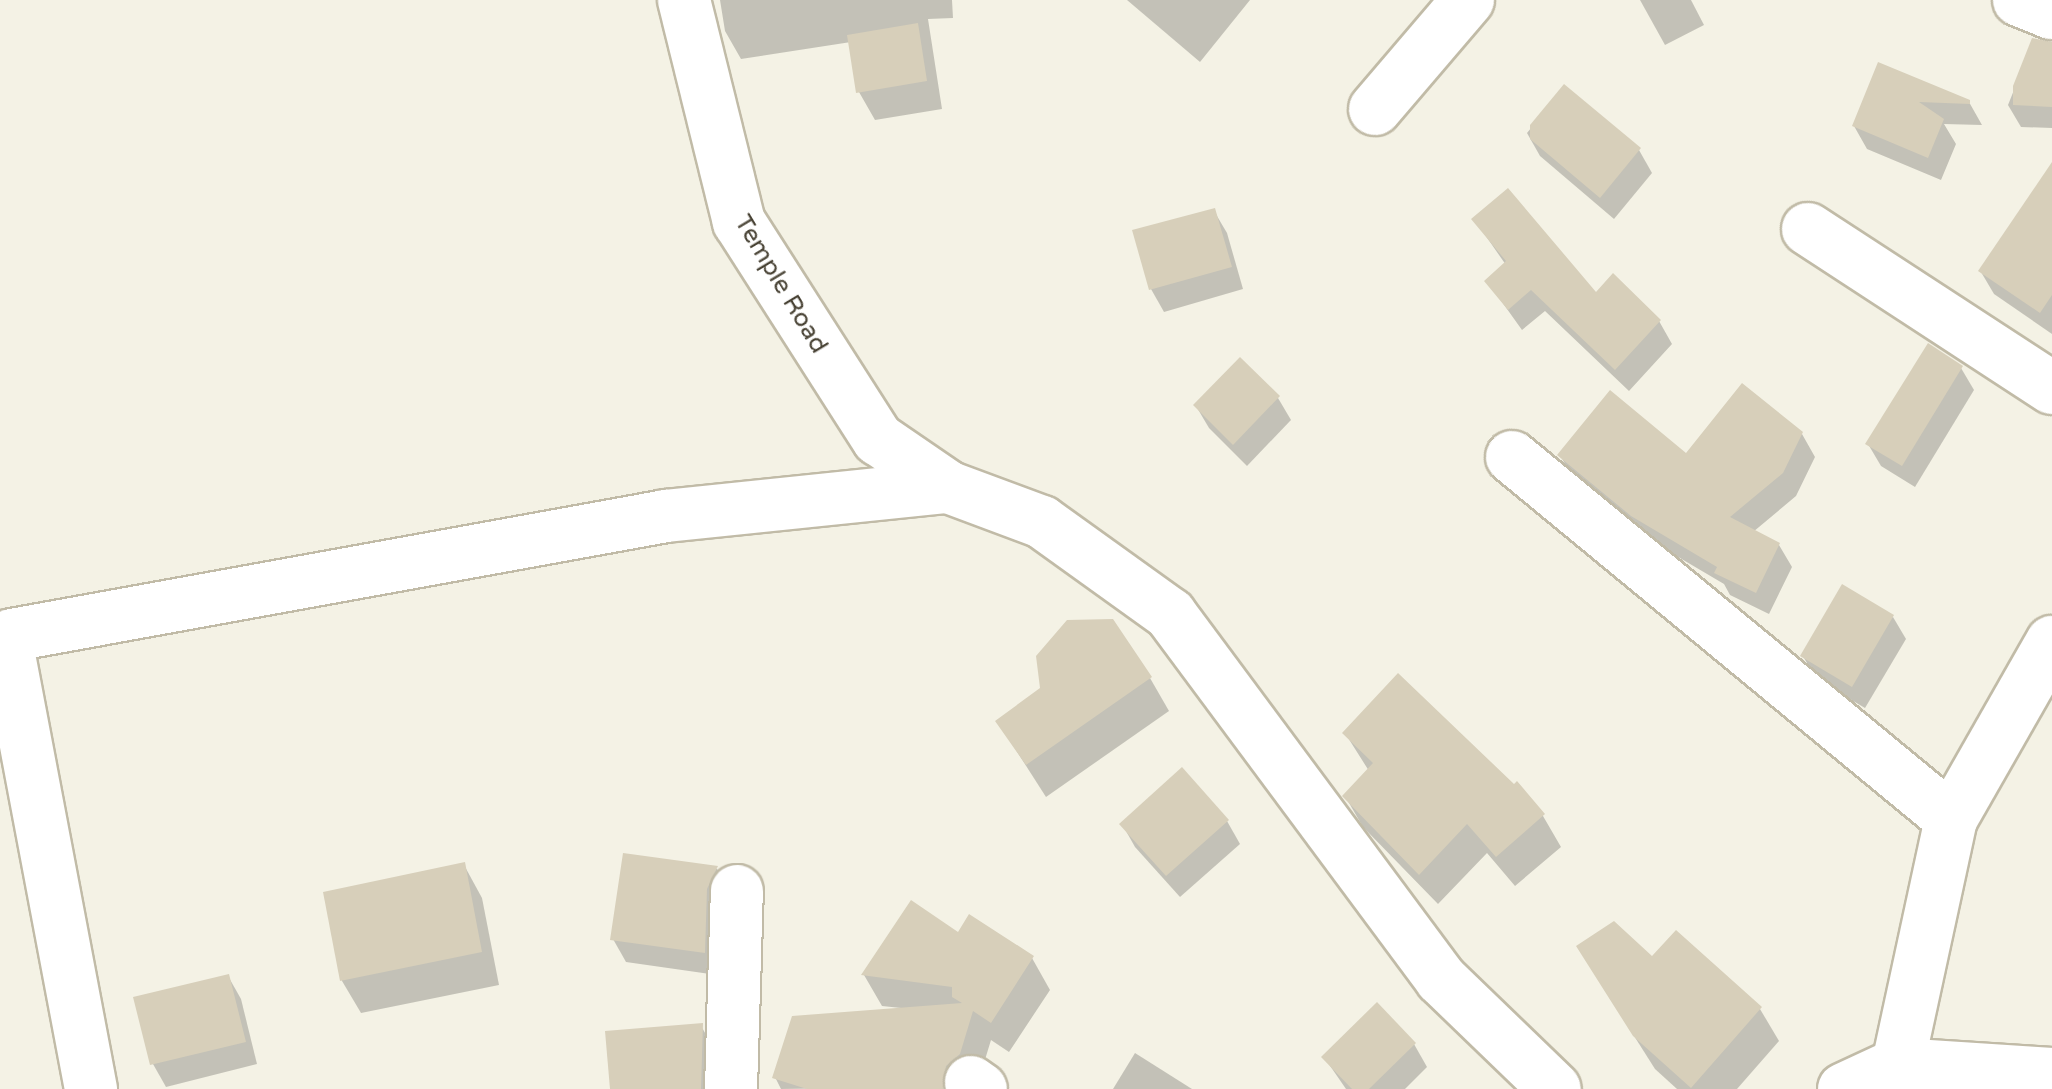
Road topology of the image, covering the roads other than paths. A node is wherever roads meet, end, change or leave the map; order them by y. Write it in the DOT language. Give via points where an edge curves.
graph roads {
  1 [pos="684,0"];
  2 [pos="1468,0"];
  3 [pos="2019,0"];
  4 [pos="2052,13"];
  5 [pos="1375,109"];
  6 [pos="1808,229"];
  7 [pos="2052,388"];
  8 [pos="1512,457"];
  9 [pos="948,487"];
  10 [pos="2052,642"];
  11 [pos="1951,819"];
  12 [pos="737,891"];
  13 [pos="1898,1064"];
  14 [pos="2052,1074"];
  15 [pos="92,1089"];
  16 [pos="731,1089"];
  17 [pos="1555,1089"];
  18 [pos="1844,1089"];
  1 -- 9 [label="street, Temple Road" via="739,222 878,439"];
  2 -- 5 [label="street"];
  3 -- 4 [label="street"];
  6 -- 7 [label="street"];
  8 -- 11 [label="street"];
  9 -- 15 [label="street" via="666,516 12,635 7,644"];
  9 -- 17 [label="street" via="1042,522 1170,614 1442,979"];
  10 -- 11 [label="street"];
  11 -- 13 [label="street"];
  12 -- 16 [label="street"];
  13 -- 14 [label="street"];
  13 -- 18 [label="street"];
}
